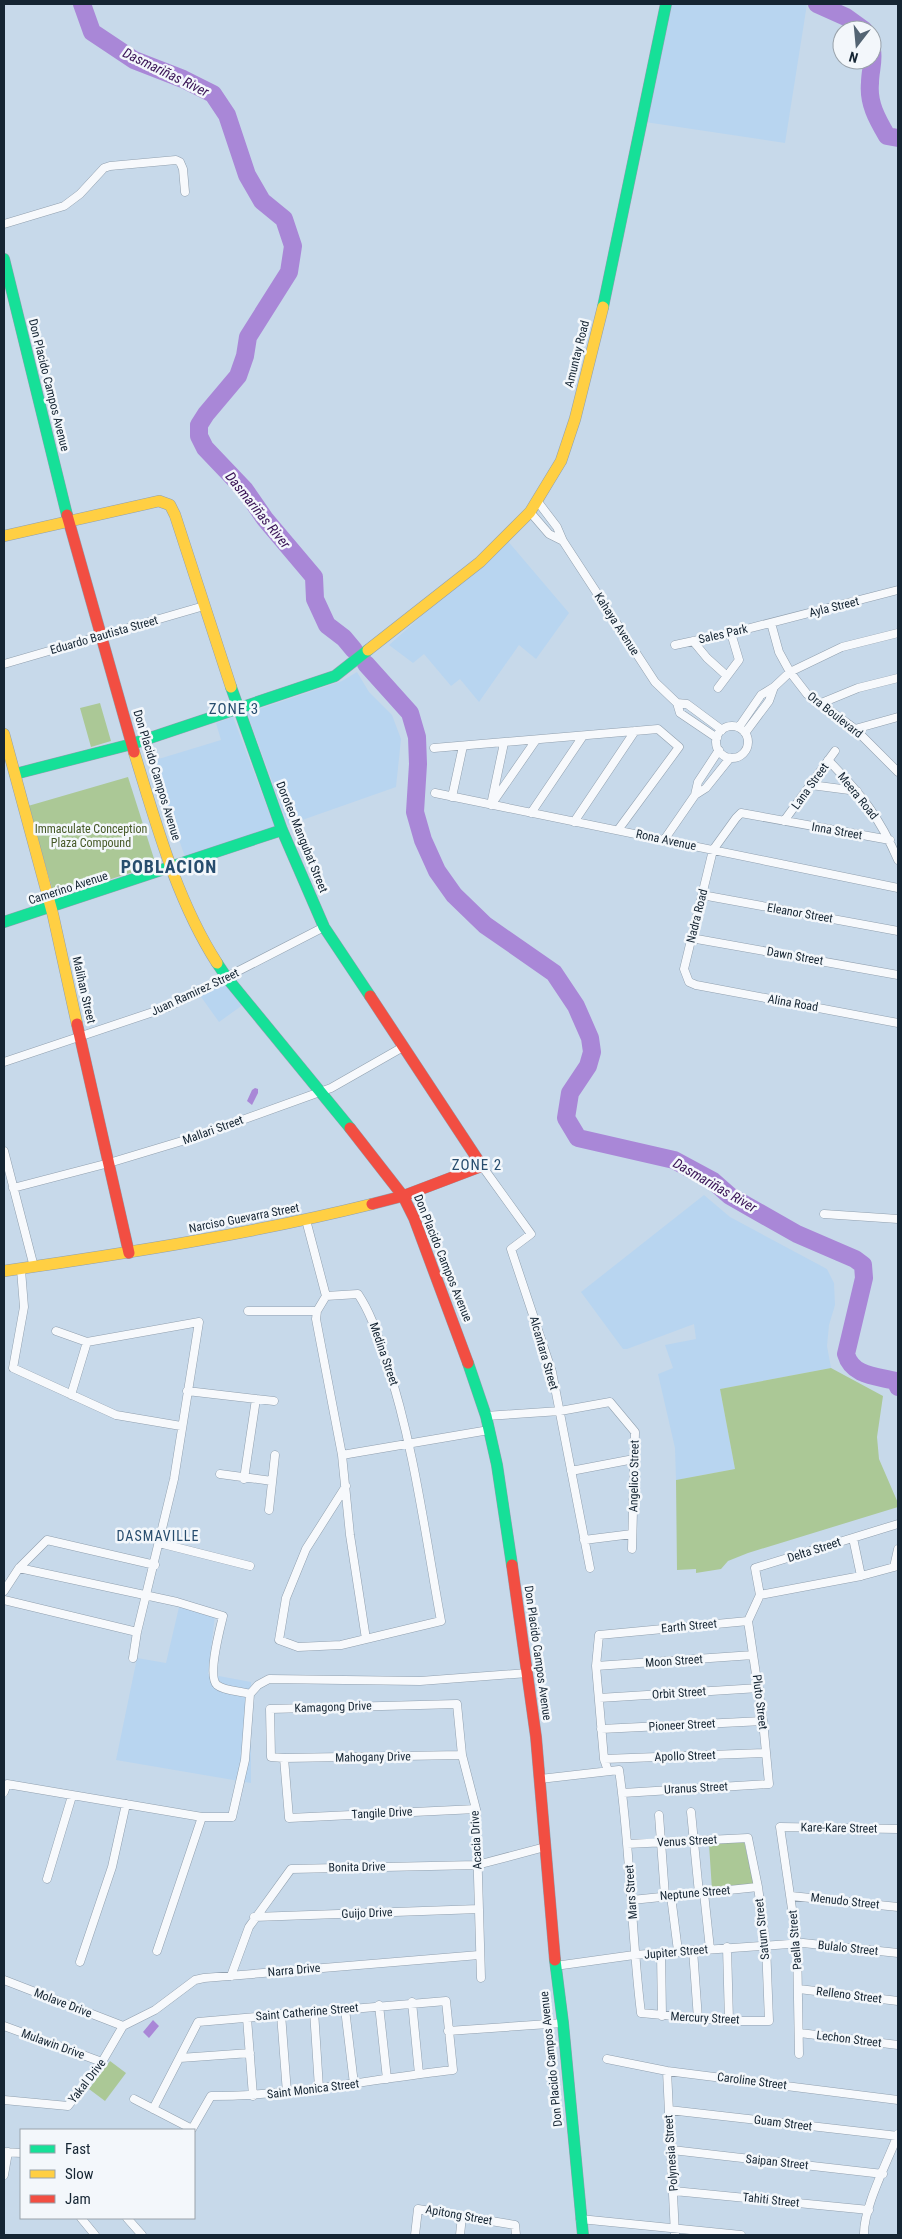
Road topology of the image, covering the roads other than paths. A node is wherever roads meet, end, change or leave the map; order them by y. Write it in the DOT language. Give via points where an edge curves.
graph roads {
  1 [pos="666,4"];
  2 [pos="185,192"];
  3 [pos="4,224"];
  4 [pos="4,259"];
  5 [pos="538,502"];
  6 [pos="530,512"];
  7 [pos="68,521"];
  8 [pos="4,536"];
  9 [pos="563,541"];
  10 [pos="898,590"];
  11 [pos="204,606"];
  12 [pos="771,623"];
  13 [pos="730,633"];
  14 [pos="898,633"];
  15 [pos="100,635"];
  16 [pos="693,641"];
  17 [pos="675,645"];
  18 [pos="4,664"];
  19 [pos="790,672"];
  20 [pos="727,676"];
  21 [pos="898,678"];
  22 [pos="774,687"];
  23 [pos="718,688"];
  24 [pos="677,703"];
  25 [pos="819,704"];
  26 [pos="238,709"];
  27 [pos="898,717"];
  28 [pos="739,727"];
  29 [pos="855,729"];
  30 [pos="722,730"];
  31 [pos="635,731"];
  32 [pos="746,732"];
  33 [pos="4,734"];
  34 [pos="583,736"];
  35 [pos="717,738"];
  36 [pos="536,740"];
  37 [pos="504,743"];
  38 [pos="132,744"];
  39 [pos="462,746"];
  40 [pos="434,748"];
  41 [pos="719,750"];
  42 [pos="835,751"];
  43 [pos="730,758"];
  44 [pos="828,760"];
  45 [pos="895,762"];
  46 [pos="898,772"];
  47 [pos="15,774"];
  48 [pos="810,785"];
  49 [pos="857,791"];
  50 [pos="435,793"];
  51 [pos="695,795"];
  52 [pos="452,796"];
  53 [pos="491,804"];
  54 [pos="531,813"];
  55 [pos="784,821"];
  56 [pos="574,822"];
  57 [pos="282,830"];
  58 [pos="618,830"];
  59 [pos="664,840"];
  60 [pos="890,840"];
  61 [pos="713,850"];
  62 [pos="898,860"];
  63 [pos="172,868"];
  64 [pos="898,888"];
  65 [pos="702,895"];
  66 [pos="51,908"];
  67 [pos="4,922"];
  68 [pos="324,927"];
  69 [pos="898,931"];
  70 [pos="691,938"];
  71 [pos="898,975"];
  72 [pos="227,978"];
  73 [pos="689,982"];
  74 [pos="898,1023"];
  75 [pos="81,1038"];
  76 [pos="403,1047"];
  77 [pos="4,1062"];
  78 [pos="322,1091"];
  79 [pos="4,1151"];
  80 [pos="109,1163"];
  81 [pos="482,1166"];
  82 [pos="13,1188"];
  83 [pos="403,1196"];
  84 [pos="824,1214"];
  85 [pos="898,1219"];
  86 [pos="306,1220"];
  87 [pos="531,1234"];
  88 [pos="129,1253"];
  89 [pos="34,1268"];
  90 [pos="21,1270"];
  91 [pos="4,1271"];
  92 [pos="326,1296"];
  93 [pos="316,1310"];
  94 [pos="248,1311"];
  95 [pos="56,1331"];
  96 [pos="87,1342"];
  97 [pos="187,1391"];
  98 [pos="72,1395"];
  99 [pos="256,1399"];
  100 [pos="274,1401"];
  101 [pos="560,1411"];
  102 [pos="486,1416"];
  103 [pos="181,1426"];
  104 [pos="489,1430"];
  105 [pos="410,1444"];
  106 [pos="276,1455"];
  107 [pos="342,1455"];
  108 [pos="634,1459"];
  109 [pos="571,1471"];
  110 [pos="220,1474"];
  111 [pos="244,1479"];
  112 [pos="272,1481"];
  113 [pos="346,1486"];
  114 [pos="268,1510"];
  115 [pos="898,1524"];
  116 [pos="632,1534"];
  117 [pos="852,1538"];
  118 [pos="584,1540"];
  119 [pos="159,1543"];
  120 [pos="632,1549"];
  121 [pos="898,1549"];
  122 [pos="155,1565"];
  123 [pos="250,1566"];
  124 [pos="896,1566"];
  125 [pos="19,1568"];
  126 [pos="590,1568"];
  127 [pos="861,1576"];
  128 [pos="4,1591"];
  129 [pos="760,1595"];
  130 [pos="147,1597"];
  131 [pos="4,1600"];
  132 [pos="748,1621"];
  133 [pos="137,1632"];
  134 [pos="366,1639"];
  135 [pos="753,1656"];
  136 [pos="133,1658"];
  137 [pos="596,1666"];
  138 [pos="528,1673"];
  139 [pos="759,1688"];
  140 [pos="250,1694"];
  141 [pos="599,1698"];
  142 [pos="457,1704"];
  143 [pos="763,1721"];
  144 [pos="601,1729"];
  145 [pos="765,1753"];
  146 [pos="462,1755"];
  147 [pos="284,1758"];
  148 [pos="604,1759"];
  149 [pos="608,1771"];
  150 [pos="540,1779"];
  151 [pos="769,1784"];
  152 [pos="4,1792"];
  153 [pos="623,1792"];
  154 [pos="72,1796"];
  155 [pos="126,1804"];
  156 [pos="476,1808"];
  157 [pos="690,1812"];
  158 [pos="659,1815"];
  159 [pos="202,1817"];
  160 [pos="780,1827"];
  161 [pos="898,1829"];
  162 [pos="748,1838"];
  163 [pos="694,1840"];
  164 [pos="662,1842"];
  165 [pos="627,1844"];
  166 [pos="545,1847"];
  167 [pos="477,1865"];
  168 [pos="47,1879"];
  169 [pos="758,1887"];
  170 [pos="702,1893"];
  171 [pos="668,1896"];
  172 [pos="791,1896"];
  173 [pos="632,1900"];
  174 [pos="898,1907"];
  175 [pos="479,1909"];
  176 [pos="254,1917"];
  177 [pos="797,1943"];
  178 [pos="766,1945"];
  179 [pos="727,1947"];
  180 [pos="710,1949"];
  181 [pos="693,1950"];
  182 [pos="678,1951"];
  183 [pos="157,1952"];
  184 [pos="661,1953"];
  185 [pos="898,1953"];
  186 [pos="479,1955"];
  187 [pos="634,1955"];
  188 [pos="80,1962"];
  189 [pos="555,1966"];
  190 [pos="231,1976"];
  191 [pos="481,1978"];
  192 [pos="4,1980"];
  193 [pos="800,1989"];
  194 [pos="898,2001"];
  195 [pos="412,2002"];
  196 [pos="379,2005"];
  197 [pos="345,2008"];
  198 [pos="314,2011"];
  199 [pos="281,2014"];
  200 [pos="641,2014"];
  201 [pos="662,2016"];
  202 [pos="247,2018"];
  203 [pos="698,2019"];
  204 [pos="729,2021"];
  205 [pos="769,2021"];
  206 [pos="563,2022"];
  207 [pos="4,2026"];
  208 [pos="123,2026"];
  209 [pos="448,2030"];
  210 [pos="800,2034"];
  211 [pos="898,2045"];
  212 [pos="250,2053"];
  213 [pos="799,2054"];
  214 [pos="180,2058"];
  215 [pos="607,2060"];
  216 [pos="102,2062"];
  217 [pos="453,2070"];
  218 [pos="667,2070"];
  219 [pos="419,2074"];
  220 [pos="387,2079"];
  221 [pos="354,2084"];
  222 [pos="320,2088"];
  223 [pos="287,2093"];
  224 [pos="253,2096"];
  225 [pos="134,2099"];
  226 [pos="4,2100"];
  227 [pos="898,2100"];
  228 [pos="153,2109"];
  229 [pos="668,2110"];
  230 [pos="898,2135"];
  231 [pos="672,2150"];
  232 [pos="6,2152"];
  233 [pos="20,2153"];
  234 [pos="883,2174"];
  235 [pos="4,2175"];
  236 [pos="674,2191"];
  237 [pos="869,2210"];
  238 [pos="462,2216"];
  239 [pos="82,2219"];
  240 [pos="128,2219"];
  241 [pos="580,2219"];
  242 [pos="675,2231"];
  243 [pos="95,2235"];
  244 [pos="142,2235"];
  245 [pos="415,2235"];
  246 [pos="460,2235"];
  247 [pos="516,2235"];
  248 [pos="583,2235"];
  249 [pos="741,2235"];
  250 [pos="864,2235"];
  1 -- 5 [label="street, Amuntay Road" via="608,288 577,410 561,461"];
  2 -- 3 [label="street" via="183,169 176,160 110,166 64,206"];
  4 -- 7 [label="street, Don Placido Campos Avenue"];
  5 -- 6 [label="street, Amuntay Road"];
  5 -- 9 [label="street, Kahaya Avenue" via="557,527"];
  6 -- 9 [label="street, Kahaya Avenue" via="549,534"];
  6 -- 26 [label="street, Amuntay Road" via="480,562 335,676"];
  7 -- 8 [label="street"];
  7 -- 11 [label="street, Doroteo Mangubat Street" via="166,502 175,515"];
  7 -- 15 [label="street, Don Placido Campos Avenue"];
  9 -- 24 [label="street, Kahaya Avenue" via="655,682"];
  10 -- 12 [label="street, Ayla Street"];
  11 -- 15 [label="street, Eduardo Bautista Street"];
  11 -- 26 [label="street, Doroteo Mangubat Street"];
  12 -- 13 [label="street, Sales Park"];
  12 -- 19 [label="street, Ora Boulevard" via="779,652"];
  13 -- 16 [label="street, Sales Park"];
  13 -- 20 [label="street" via="739,660"];
  14 -- 19 [label="street" via="842,647"];
  15 -- 18 [label="street, Eduardo Bautista Street"];
  15 -- 38 [label="street, Don Placido Campos Avenue"];
  16 -- 17 [label="street, Sales Park"];
  16 -- 20 [label="street"];
  19 -- 22 [label="street"];
  19 -- 25 [label="street, Ora Boulevard"];
  20 -- 23 [label="street"];
  21 -- 25 [label="street" via="858,688"];
  22 -- 28 [label="street" via="761,695"];
  22 -- 32 [label="street" via="769,701"];
  24 -- 30 [label="street, Kahaya Avenue" via="687,704"];
  24 -- 35 [label="street, Kahaya Avenue" via="680,712"];
  25 -- 29 [label="street, Ora Boulevard"];
  26 -- 38 [label="street, Amuntay Road"];
  26 -- 57 [label="street, Doroteo Mangubat Street"];
  27 -- 29 [label="street"];
  28 -- 30 [label="street" via="730,726"];
  28 -- 32 [label="street"];
  29 -- 45 [label="street, Ora Boulevard"];
  30 -- 35 [label="street"];
  31 -- 34 [label="street"];
  31 -- 56 [label="street"];
  31 -- 58 [label="street" via="658,729 679,747"];
  32 -- 43 [label="street" via="747,748 740,756"];
  33 -- 47 [label="street, Malihan Street"];
  34 -- 36 [label="street"];
  34 -- 54 [label="street"];
  35 -- 41 [label="street"];
  36 -- 37 [label="street"];
  36 -- 53 [label="street"];
  37 -- 39 [label="street"];
  37 -- 53 [label="street"];
  38 -- 47 [label="street, Amuntay Road"];
  38 -- 63 [label="street, Don Placido Campos Avenue"];
  39 -- 40 [label="street"];
  39 -- 52 [label="street"];
  41 -- 43 [label="street"];
  41 -- 51 [label="street" via="698,782"];
  42 -- 44 [label="street, Lana Street"];
  43 -- 51 [label="street" via="706,788"];
  44 -- 48 [label="street, Lana Street"];
  44 -- 49 [label="street, Meera Road"];
  45 -- 46 [label="street, Ora Boulevard"];
  47 -- 66 [label="street, Malihan Street"];
  48 -- 49 [label="street"];
  48 -- 55 [label="street, Lana Street"];
  49 -- 60 [label="street, Meera Road" via="876,814"];
  50 -- 52 [label="street, Rona Avenue"];
  51 -- 59 [label="street"];
  52 -- 53 [label="street, Rona Avenue"];
  53 -- 54 [label="street, Rona Avenue"];
  54 -- 56 [label="street, Rona Avenue"];
  55 -- 60 [label="street, Inna Street"];
  55 -- 61 [label="street, Lana Street" via="741,814"];
  56 -- 58 [label="street, Rona Avenue"];
  57 -- 63 [label="street, Camerino Avenue"];
  57 -- 68 [label="street, Doroteo Mangubat Street"];
  58 -- 59 [label="street, Rona Avenue"];
  59 -- 61 [label="street, Rona Avenue"];
  60 -- 62 [label="street, Meera Road"];
  61 -- 64 [label="street, Rona Avenue"];
  61 -- 65 [label="street, Nadra Road"];
  63 -- 66 [label="street, Camerino Avenue"];
  63 -- 72 [label="street, Don Placido Campos Avenue" via="191,914"];
  65 -- 69 [label="street, Eleanor Street"];
  65 -- 70 [label="street, Nadra Road"];
  66 -- 67 [label="street, Camerino Avenue"];
  66 -- 75 [label="street, Malihan Street"];
  68 -- 72 [label="street, Juan Ramirez Street"];
  68 -- 76 [label="street, Doroteo Mangubat Street"];
  70 -- 71 [label="street, Dawn Street"];
  70 -- 73 [label="street, Nadra Road" via="684,969"];
  72 -- 75 [label="street, Juan Ramirez Street" via="168,1007"];
  72 -- 78 [label="street, Don Placido Campos Avenue"];
  73 -- 74 [label="street, Alina Road"];
  75 -- 77 [label="street, Juan Ramirez Street"];
  75 -- 80 [label="street, Malihan Street"];
  76 -- 78 [label="street, Mallari Street"];
  76 -- 81 [label="street, Doroteo Mangubat Street"];
  78 -- 80 [label="street, Mallari Street" via="192,1138"];
  78 -- 83 [label="street, Don Placido Campos Avenue"];
  79 -- 82 [label="street"];
  80 -- 82 [label="street, Mallari Street"];
  80 -- 88 [label="street, Malihan Street"];
  81 -- 83 [label="street, Narciso Guevarra Street"];
  81 -- 87 [label="street, Doroteo Mangubat Street"];
  82 -- 89 [label="street"];
  83 -- 86 [label="street, Narciso Guevarra Street"];
  83 -- 102 [label="street, Don Placido Campos Avenue" via="456,1327"];
  84 -- 85 [label="street"];
  86 -- 88 [label="street, Narciso Guevarra Street"];
  86 -- 92 [label="street"];
  87 -- 101 [label="street, Alcantara Street" via="511,1249 552,1372"];
  88 -- 89 [label="street, Narciso Guevarra Street"];
  89 -- 90 [label="street, Narciso Guevarra Street"];
  90 -- 91 [label="street, Narciso Guevarra Street"];
  90 -- 98 [label="street" via="24,1307 13,1368"];
  92 -- 93 [label="street"];
  92 -- 105 [label="street, Medina Street" via="358,1294 370,1312"];
  93 -- 94 [label="street"];
  93 -- 107 [label="street"];
  95 -- 96 [label="street"];
  96 -- 97 [label="street" via="199,1322"];
  96 -- 98 [label="street"];
  97 -- 99 [label="street"];
  97 -- 103 [label="street"];
  98 -- 103 [label="street" via="116,1416"];
  99 -- 100 [label="street"];
  99 -- 111 [label="street"];
  101 -- 102 [label="street"];
  101 -- 108 [label="street, Angelico Street" via="610,1402 635,1432"];
  101 -- 109 [label="street"];
  102 -- 104 [label="street, Don Placido Campos Avenue"];
  103 -- 119 [label="street" via="174,1479"];
  104 -- 105 [label="street"];
  104 -- 138 [label="street, Don Placido Campos Avenue"];
  105 -- 107 [label="street"];
  105 -- 134 [label="street" via="441,1621"];
  106 -- 112 [label="street"];
  107 -- 113 [label="street"];
  108 -- 109 [label="street"];
  108 -- 116 [label="street, Angelico Street"];
  109 -- 118 [label="street"];
  110 -- 111 [label="street"];
  111 -- 112 [label="street"];
  112 -- 114 [label="street"];
  113 -- 134 [label="street"];
  113 -- 134 [label="street" via="306,1549 286,1598 279,1640 298,1647 341,1645"];
  115 -- 117 [label="street, Delta Street"];
  116 -- 118 [label="street"];
  116 -- 120 [label="street, Angelico Street"];
  117 -- 127 [label="street"];
  117 -- 129 [label="street, Delta Street" via="755,1568"];
  118 -- 126 [label="street"];
  119 -- 122 [label="street"];
  119 -- 123 [label="street"];
  121 -- 124 [label="street"];
  122 -- 125 [label="street" via="47,1540"];
  122 -- 130 [label="street"];
  124 -- 127 [label="street"];
  125 -- 128 [label="street"];
  125 -- 130 [label="street"];
  127 -- 129 [label="street"];
  129 -- 132 [label="street"];
  130 -- 133 [label="street"];
  130 -- 140 [label="street" via="223,1616 213,1678 224,1688"];
  131 -- 133 [label="street"];
  132 -- 135 [label="street, Pluto Street"];
  132 -- 137 [label="street, Earth Street" via="599,1635"];
  133 -- 136 [label="street"];
  135 -- 137 [label="street, Moon Street"];
  135 -- 139 [label="street, Pluto Street"];
  137 -- 141 [label="street, Earth Street"];
  138 -- 140 [label="street" via="420,1681 269,1679"];
  138 -- 150 [label="street, Don Placido Campos Avenue"];
  139 -- 141 [label="street, Orbit Street"];
  139 -- 143 [label="street, Pluto Street"];
  140 -- 159 [label="street" via="245,1760 232,1817"];
  141 -- 144 [label="street, Earth Street"];
  142 -- 146 [label="street, Acacia Drive"];
  142 -- 147 [label="street, Kamagong Drive" via="270,1709 271,1756"];
  143 -- 144 [label="street, Pioneer Street"];
  143 -- 145 [label="street, Pluto Street"];
  144 -- 148 [label="street, Earth Street"];
  145 -- 148 [label="street, Apollo Street"];
  145 -- 151 [label="street, Pluto Street"];
  146 -- 147 [label="street, Mahogany Drive"];
  146 -- 156 [label="street, Acacia Drive"];
  147 -- 156 [label="street, Tangile Drive" via="289,1818"];
  148 -- 149 [label="street, Earth Street"];
  149 -- 150 [label="street"];
  149 -- 153 [label="street, Mars Street" via="620,1770"];
  150 -- 166 [label="street, Don Placido Campos Avenue"];
  151 -- 153 [label="street, Uranus Street"];
  152 -- 154 [label="street" via="7,1784"];
  153 -- 165 [label="street, Mars Street"];
  154 -- 155 [label="street"];
  154 -- 168 [label="street"];
  155 -- 159 [label="street"];
  155 -- 188 [label="street" via="112,1867"];
  156 -- 167 [label="street, Acacia Drive"];
  157 -- 163 [label="street"];
  158 -- 164 [label="street"];
  159 -- 183 [label="street"];
  160 -- 161 [label="street, Kare-Kare Street"];
  160 -- 172 [label="street, Paella Street"];
  162 -- 163 [label="street, Venus Street"];
  162 -- 169 [label="street, Saturn Street"];
  163 -- 164 [label="street, Venus Street"];
  163 -- 170 [label="street"];
  164 -- 165 [label="street, Venus Street"];
  164 -- 171 [label="street"];
  165 -- 173 [label="street, Mars Street"];
  166 -- 167 [label="street, Bonita Drive"];
  166 -- 189 [label="street, Don Placido Campos Avenue"];
  167 -- 175 [label="street, Acacia Drive"];
  167 -- 176 [label="street, Bonita Drive" via="291,1869"];
  169 -- 170 [label="street, Neptune Street"];
  169 -- 178 [label="street, Saturn Street"];
  170 -- 171 [label="street, Neptune Street"];
  170 -- 180 [label="street"];
  171 -- 173 [label="street, Neptune Street"];
  171 -- 182 [label="street"];
  172 -- 174 [label="street, Menudo Street"];
  172 -- 177 [label="street, Paella Street"];
  173 -- 187 [label="street, Mars Street"];
  175 -- 176 [label="street, Guijo Drive"];
  175 -- 186 [label="street, Acacia Drive"];
  176 -- 190 [label="street, Bonita Drive"];
  177 -- 178 [label="street, Jupiter Street"];
  177 -- 185 [label="street, Bulalo Street"];
  177 -- 193 [label="street, Paella Street"];
  178 -- 179 [label="street, Jupiter Street"];
  178 -- 205 [label="street, Saturn Street"];
  179 -- 180 [label="street, Jupiter Street"];
  179 -- 204 [label="street"];
  180 -- 181 [label="street, Jupiter Street"];
  181 -- 182 [label="street, Jupiter Street"];
  181 -- 203 [label="street"];
  182 -- 184 [label="street, Jupiter Street"];
  184 -- 187 [label="street, Jupiter Street"];
  184 -- 201 [label="street"];
  186 -- 190 [label="street, Narra Drive"];
  186 -- 191 [label="street, Acacia Drive"];
  187 -- 189 [label="street, Jupiter Street"];
  187 -- 200 [label="street, Mars Street"];
  189 -- 206 [label="street, Don Placido Campos Avenue"];
  190 -- 208 [label="street, Narra Drive" via="195,1980 155,2010"];
  192 -- 208 [label="street, Molave Drive"];
  193 -- 194 [label="street, Relleno Street"];
  193 -- 210 [label="street, Paella Street"];
  195 -- 196 [label="street, Saint Catherine Street"];
  195 -- 209 [label="street, Saint Catherine Street" via="446,2001"];
  195 -- 219 [label="street"];
  196 -- 197 [label="street, Saint Catherine Street"];
  196 -- 220 [label="street"];
  197 -- 198 [label="street, Saint Catherine Street"];
  197 -- 221 [label="street"];
  198 -- 199 [label="street, Saint Catherine Street"];
  198 -- 222 [label="street"];
  199 -- 202 [label="street, Saint Catherine Street"];
  199 -- 223 [label="street"];
  200 -- 201 [label="street, Mercury Street"];
  201 -- 203 [label="street, Mercury Street"];
  202 -- 212 [label="street"];
  202 -- 214 [label="street, Saint Catherine Street" via="198,2022"];
  203 -- 204 [label="street, Mercury Street"];
  204 -- 205 [label="street, Mercury Street"];
  206 -- 209 [label="street"];
  206 -- 241 [label="street, Don Placido Campos Avenue"];
  207 -- 216 [label="street, Mulawin Drive"];
  208 -- 216 [label="street, Yakal Drive"];
  209 -- 217 [label="street, Saint Catherine Street"];
  210 -- 211 [label="street, Lechon Street"];
  210 -- 213 [label="street, Paella Street"];
  212 -- 214 [label="street"];
  212 -- 224 [label="street"];
  214 -- 228 [label="street, Saint Catherine Street"];
  215 -- 218 [label="street, Caroline Street"];
  216 -- 226 [label="street, Yakal Drive" via="68,2106"];
  217 -- 219 [label="street, Saint Monica Street"];
  218 -- 227 [label="street, Caroline Street"];
  218 -- 229 [label="street, Polynesia Street"];
  219 -- 220 [label="street, Saint Monica Street"];
  220 -- 221 [label="street, Saint Monica Street"];
  221 -- 222 [label="street, Saint Monica Street"];
  222 -- 223 [label="street, Saint Monica Street"];
  223 -- 224 [label="street, Saint Monica Street"];
  224 -- 228 [label="street, Saint Monica Street" via="211,2096 192,2129"];
  225 -- 228 [label="street"];
  229 -- 230 [label="street, Guam Street"];
  229 -- 231 [label="street, Polynesia Street"];
  230 -- 234 [label="street"];
  231 -- 234 [label="street, Saipan Street"];
  231 -- 236 [label="street, Polynesia Street"];
  232 -- 233 [label="street"];
  232 -- 235 [label="street"];
  234 -- 237 [label="street"];
  236 -- 237 [label="street, Tahiti Street"];
  236 -- 242 [label="street, Polynesia Street"];
  237 -- 250 [label="street"];
  238 -- 245 [label="street, Apitong Street" via="418,2209"];
  238 -- 246 [label="street"];
  238 -- 247 [label="street, Apitong Street" via="515,2225"];
  239 -- 243 [label="street"];
  240 -- 244 [label="street"];
  241 -- 242 [label="street"];
  241 -- 248 [label="street, Don Placido Campos Avenue"];
  242 -- 249 [label="street"];
}
